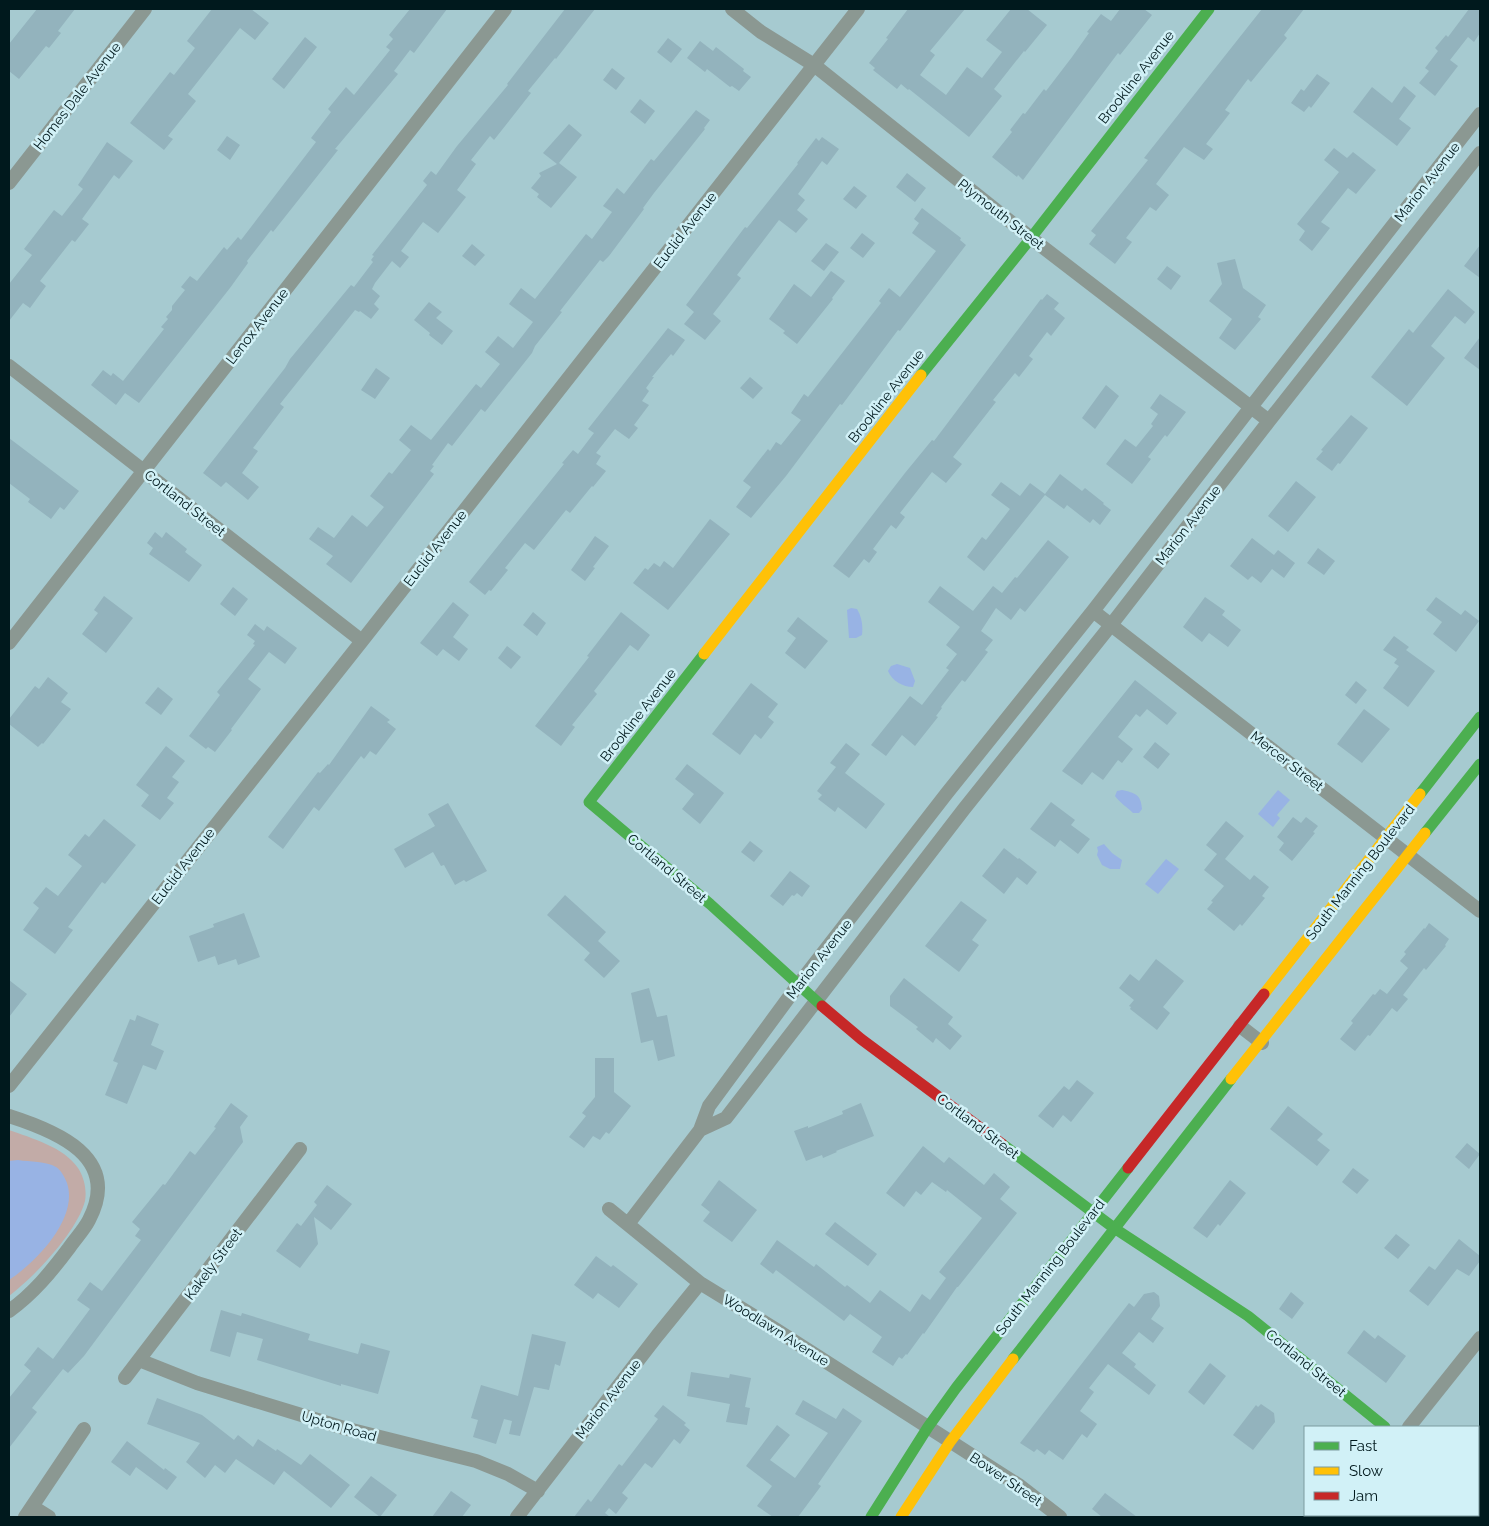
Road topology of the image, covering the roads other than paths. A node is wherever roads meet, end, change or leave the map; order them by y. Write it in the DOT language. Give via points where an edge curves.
graph roads {
  1 [pos="145,9"];
  2 [pos="505,9"];
  3 [pos="732,9"];
  4 [pos="858,9"];
  5 [pos="1209,9"];
  6 [pos="814,65"];
  7 [pos="1480,114"];
  8 [pos="1480,153"];
  9 [pos="9,183"];
  10 [pos="1393,226"];
  11 [pos="1031,238"];
  12 [pos="1412,241"];
  13 [pos="9,366"];
  14 [pos="1251,407"];
  15 [pos="1269,421"];
  16 [pos="144,471"];
  17 [pos="1093,611"];
  18 [pos="1111,625"];
  19 [pos="362,641"];
  20 [pos="9,643"];
  21 [pos="1480,717"];
  22 [pos="1480,764"];
  23 [pos="947,793"];
  24 [pos="589,802"];
  25 [pos="964,809"];
  26 [pos="1387,837"];
  27 [pos="1409,855"];
  28 [pos="1480,910"];
  29 [pos="798,985"];
  30 [pos="816,1000"];
  31 [pos="1240,1026"];
  32 [pos="1262,1043"];
  33 [pos="9,1086"];
  34 [pos="9,1116"];
  35 [pos="700,1130"];
  36 [pos="300,1149"];
  37 [pos="609,1209"];
  38 [pos="1092,1212"];
  39 [pos="628,1224"];
  40 [pos="1114,1228"];
  41 [pos="700,1283"];
  42 [pos="9,1311"];
  43 [pos="1480,1338"];
  44 [pos="140,1360"];
  45 [pos="125,1378"];
  46 [pos="1384,1426"];
  47 [pos="1409,1426"];
  48 [pos="928,1427"];
  49 [pos="84,1429"];
  50 [pos="950,1442"];
  51 [pos="538,1491"];
  52 [pos="29,1512"];
  53 [pos="49,1517"];
  54 [pos="517,1517"];
  55 [pos="871,1517"];
  56 [pos="901,1517"];
  57 [pos="1060,1517"];
  1 -- 9 [label="street, Homes Dale Avenue"];
  2 -- 16 [label="street, Lenox Avenue"];
  3 -- 6 [label="street, Plymouth Street" via="761,32"];
  4 -- 6 [label="street, Euclid Avenue"];
  5 -- 11 [label="street, Brookline Avenue"];
  6 -- 11 [label="street, Plymouth Street"];
  6 -- 19 [label="street, Euclid Avenue"];
  7 -- 10 [label="street, Marion Avenue"];
  8 -- 12 [label="street, Marion Avenue"];
  10 -- 12 [label="street, Marion Avenue"];
  10 -- 14 [label="street, Marion Avenue"];
  11 -- 14 [label="street, Plymouth Street"];
  11 -- 24 [label="street, Brookline Avenue"];
  12 -- 15 [label="street, Marion Avenue"];
  13 -- 16 [label="street, Cortland Street"];
  14 -- 15 [label="street, Plymouth Street"];
  14 -- 17 [label="street, Marion Avenue"];
  15 -- 18 [label="street, Marion Avenue"];
  16 -- 19 [label="street, Cortland Street"];
  16 -- 20 [label="street, Lenox Avenue"];
  17 -- 18 [label="street, Mercer Street"];
  17 -- 23 [label="street, Marion Avenue"];
  18 -- 25 [label="street, Marion Avenue"];
  18 -- 26 [label="street, Mercer Street"];
  19 -- 33 [label="street, Euclid Avenue"];
  21 -- 26 [label="street, South Manning Boulevard"];
  22 -- 27 [label="street, South Manning Boulevard"];
  23 -- 25 [label="street"];
  23 -- 29 [label="street, Marion Avenue"];
  24 -- 29 [label="street, Cortland Street" via="710,904"];
  25 -- 30 [label="street, Marion Avenue"];
  26 -- 27 [label="street, Mercer Street"];
  26 -- 31 [label="street, South Manning Boulevard"];
  27 -- 28 [label="street, Mercer Street"];
  27 -- 32 [label="street, South Manning Boulevard"];
  29 -- 30 [label="street, Cortland Street"];
  29 -- 35 [label="street, Marion Avenue" via="709,1106"];
  30 -- 35 [label="street, Marion Avenue" via="726,1118"];
  30 -- 38 [label="street, Cortland Street" via="861,1039"];
  31 -- 32 [label="street"];
  31 -- 38 [label="street, South Manning Boulevard"];
  32 -- 40 [label="street, South Manning Boulevard"];
  34 -- 42 [label="street" via="79,1148 95,1171 97,1193 89,1221 50,1273"];
  35 -- 39 [label="street, Marion Avenue"];
  36 -- 44 [label="street, Kakely Street"];
  37 -- 39 [label="street, Woodlawn Avenue"];
  38 -- 40 [label="street, Cortland Street"];
  38 -- 48 [label="street, South Manning Boulevard"];
  39 -- 41 [label="street, Woodlawn Avenue"];
  40 -- 46 [label="street, Cortland Street" via="1248,1316"];
  40 -- 50 [label="street, South Manning Boulevard"];
  41 -- 48 [label="street, Woodlawn Avenue"];
  41 -- 51 [label="street, Marion Avenue"];
  43 -- 47 [label="street"];
  44 -- 45 [label="street, Kakely Street"];
  44 -- 51 [label="street, Upton Road" via="197,1383 344,1428 476,1461"];
  48 -- 50 [label="street, Woodlawn Avenue"];
  48 -- 55 [label="street, South Manning Boulevard"];
  49 -- 52 [label="street"];
  50 -- 56 [label="street, South Manning Boulevard"];
  50 -- 57 [label="street, Bower Street" via="1020,1486"];
  51 -- 54 [label="street, Marion Avenue"];
  52 -- 53 [label="street"];
}
